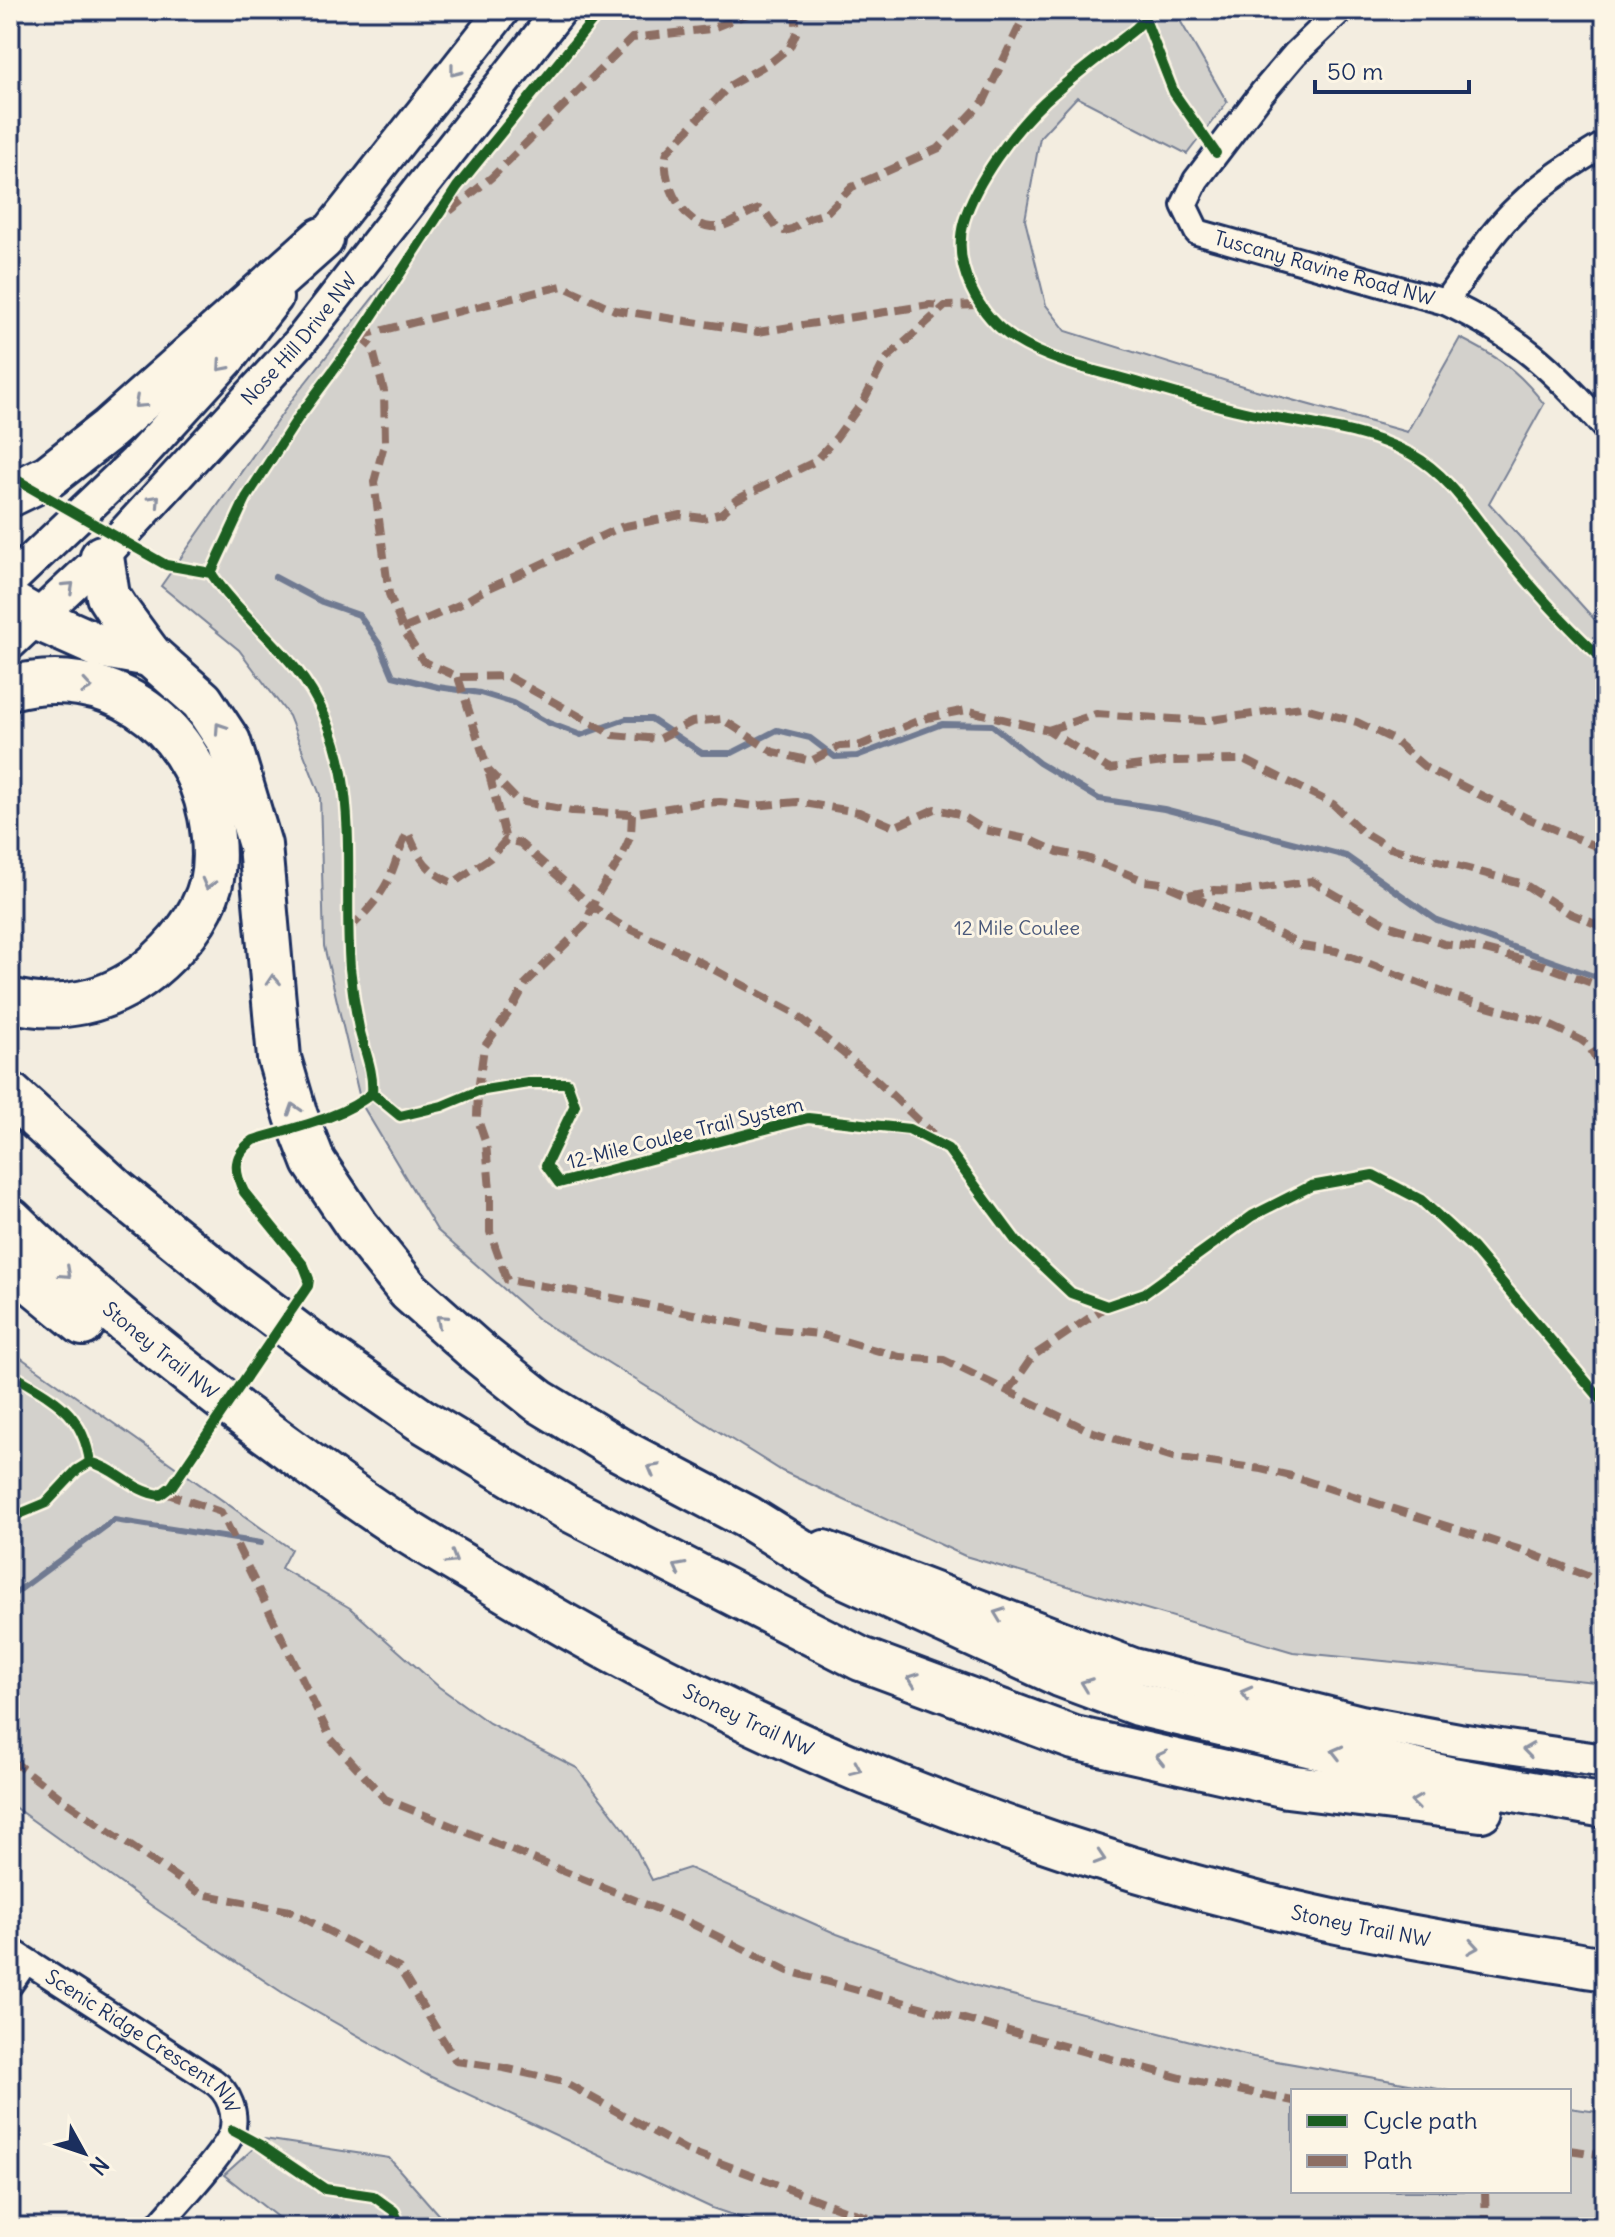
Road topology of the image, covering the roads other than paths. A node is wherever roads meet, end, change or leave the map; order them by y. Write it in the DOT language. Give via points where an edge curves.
graph roads {
  1 [pos="503,10"];
  2 [pos="560,10"];
  3 [pos="1341,10"];
  4 [pos="1605,144"];
  5 [pos="322,239"];
  6 [pos="1445,302"];
  7 [pos="1605,428"];
  8 [pos="10,495"];
  9 [pos="102,557"];
  10 [pos="10,581"];
  11 [pos="19,621"];
  12 [pos="150,655"];
  13 [pos="10,688"];
  14 [pos="10,1000"];
  15 [pos="10,1094"];
  16 [pos="10,1219"];
  17 [pos="10,1264"];
  18 [pos="747,1517"];
  19 [pos="386,1518"];
  20 [pos="1605,1761"];
  21 [pos="1605,1806"];
  22 [pos="1605,1826"];
  23 [pos="18,1955"];
  24 [pos="1605,1969"];
  25 [pos="10,1984"];
  26 [pos="157,2227"];
  1 -- 5 [label="street, Nose Hill Drive NW, one-way"];
  9 -- 2 [label="street, Nose Hill Drive NW, one-way" via="299,343"];
  3 -- 6 [label="street, Tuscany Ravine Road NW" via="1262,93 1196,180 1184,205 1197,232"];
  4 -- 6 [label="street, Tuscany Ravine Road NW" via="1517,207"];
  5 -- 8 [label="highway, one-way" via="109,429 49,476"];
  5 -- 10 [label="street, Nose Hill Drive NW, one-way" via="228,360 135,462"];
  6 -- 7 [label="street, Tuscany Ravine Road NW" via="1525,347"];
  11 -- 9 [label="street, Nose Hill Drive NW, one-way"];
  9 -- 12 [label="highway" via="108,596"];
  11 -- 12 [label="highway" via="99,646"];
  18 -- 12 [label="highway, one-way" via="539,1401 409,1291 357,1226 314,1162 279,1058 260,845 229,742 202,701"];
  13 -- 14 [label="highway, one-way" via="44,681 90,687 110,691 152,716 195,767 215,841 211,884 193,923 164,958 130,985 90,1002 60,1006"];
  22 -- 15 [label="highway, one-way" via="1287,1786 1074,1738 861,1659 568,1509 421,1420 233,1285 117,1191"];
  16 -- 19 [label="highway, Stoney Trail NW, one-way" via="166,1357"];
  17 -- 19 [label="highway" via="195,1414 276,1472"];
  20 -- 18 [label="street, one-way" via="1361,1722 1134,1665"];
  21 -- 18 [label="highway, one-way" via="1452,1779 1138,1704 1060,1675 837,1573"];
  19 -- 24 [label="highway, Stoney Trail NW, one-way" via="607,1651 729,1713 888,1783 993,1822 1260,1904 1392,1934"];
  23 -- 25 [label="street"];
  23 -- 26 [label="street, Scenic Ridge Crescent NW" via="213,2081 232,2106 229,2139"];
}
